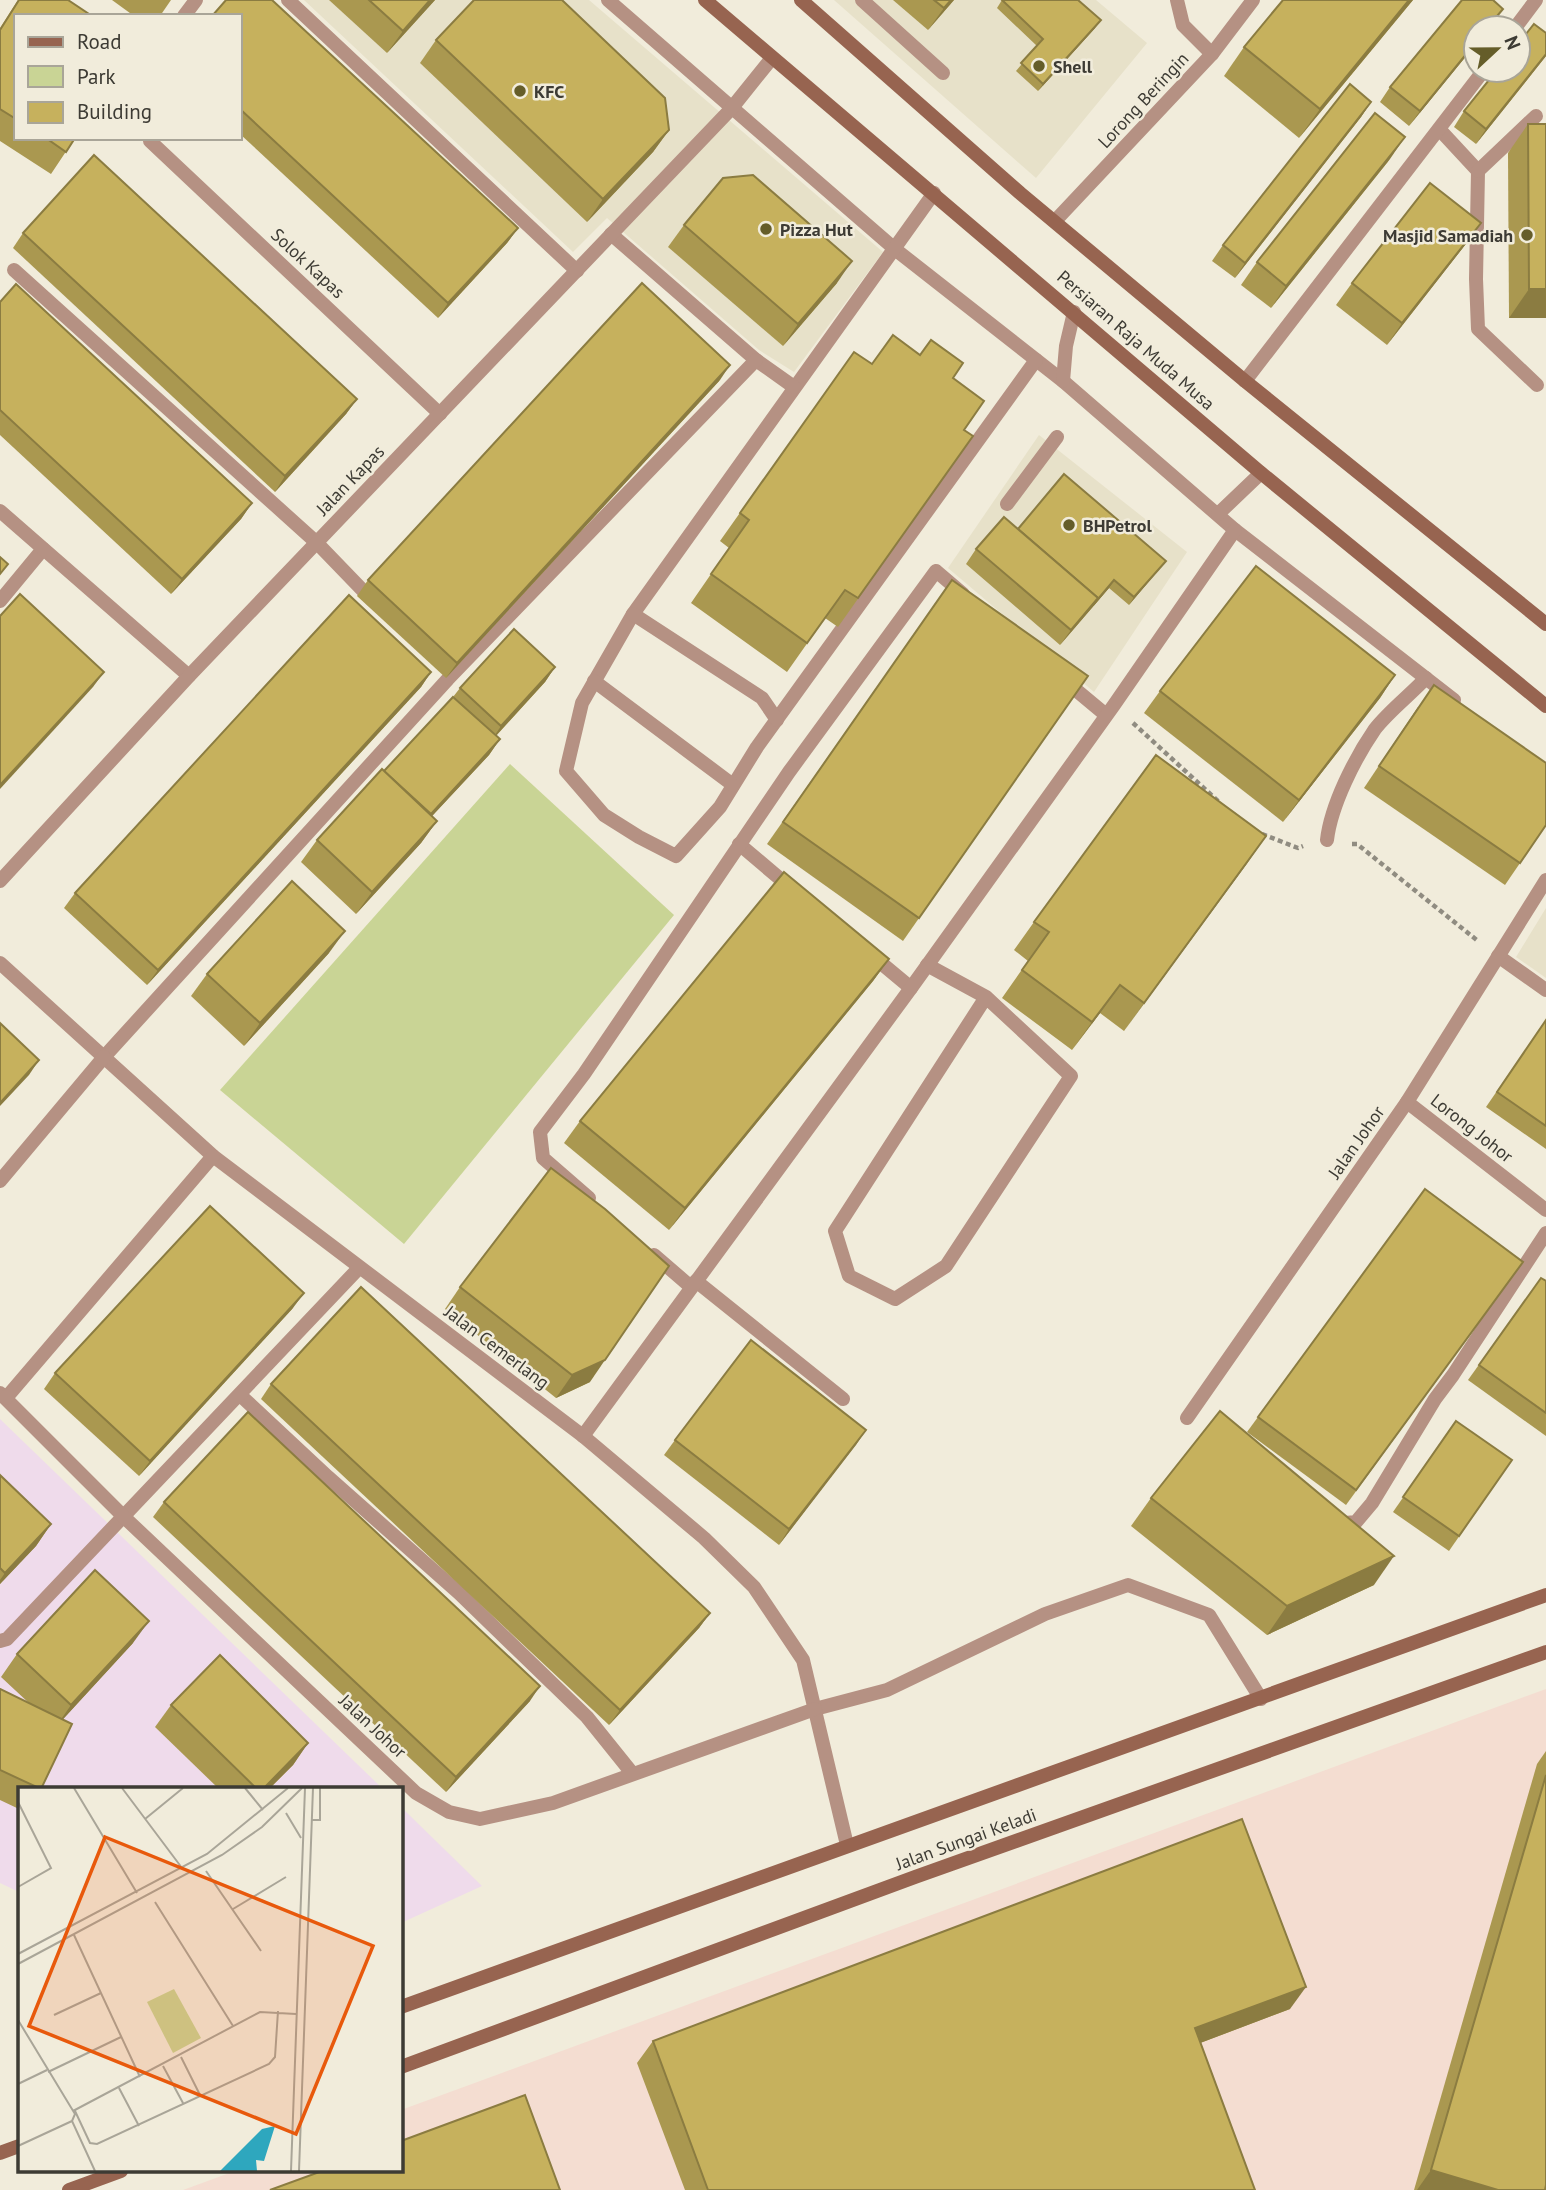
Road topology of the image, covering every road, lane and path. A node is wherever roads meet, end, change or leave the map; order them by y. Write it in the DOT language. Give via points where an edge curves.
graph roads {
  1 [pos="288,0"];
  2 [pos="608,0"];
  3 [pos="705,0"];
  4 [pos="801,0"];
  5 [pos="862,0"];
  6 [pos="1177,0"];
  7 [pos="1254,0"];
  8 [pos="1213,54"];
  9 [pos="772,58"];
  10 [pos="943,73"];
  11 [pos="1474,84"];
  12 [pos="731,109"];
  13 [pos="1536,116"];
  14 [pos="1440,130"];
  15 [pos="150,140"];
  16 [pos="1478,171"];
  17 [pos="934,194"];
  18 [pos="1055,221"];
  19 [pos="611,234"];
  20 [pos="896,250"];
  21 [pos="14,270"];
  22 [pos="577,271"];
  23 [pos="1074,312"];
  24 [pos="756,360"];
  25 [pos="1036,360"];
  26 [pos="1063,381"];
  27 [pos="1244,382"];
  28 [pos="1537,385"];
  29 [pos="794,387"];
  30 [pos="440,414"];
  31 [pos="1057,437"];
  32 [pos="1261,473"];
  33 [pos="1007,503"];
  34 [pos="0,511"];
  35 [pos="1218,514"];
  36 [pos="1235,530"];
  37 [pos="317,542"];
  38 [pos="43,549"];
  39 [pos="0,601"];
  40 [pos="978,607"];
  41 [pos="383,611"];
  42 [pos="633,614"];
  43 [pos="1546,624"];
  44 [pos="1053,670"];
  45 [pos="189,676"];
  46 [pos="1426,678"];
  47 [pos="594,681"];
  48 [pos="1546,706"];
  49 [pos="1471,712"];
  50 [pos="1106,715"];
  51 [pos="777,720"];
  52 [pos="733,785"];
  53 [pos="1327,840"];
  54 [pos="739,845"];
  55 [pos="1546,880"];
  56 [pos="0,881"];
  57 [pos="800,895"];
  58 [pos="861,946"];
  59 [pos="1498,956"];
  60 [pos="0,963"];
  61 [pos="927,965"];
  62 [pos="911,988"];
  63 [pos="1546,990"];
  64 [pos="986,997"];
  65 [pos="104,1057"];
  66 [pos="1407,1102"];
  67 [pos="213,1156"];
  68 [pos="0,1181"];
  69 [pos="596,1204"];
  70 [pos="1546,1210"];
  71 [pos="1546,1233"];
  72 [pos="638,1241"];
  73 [pos="359,1268"];
  74 [pos="693,1284"];
  75 [pos="240,1395"];
  76 [pos="3,1396"];
  77 [pos="843,1399"];
  78 [pos="1187,1418"];
  79 [pos="583,1436"];
  80 [pos="124,1517"];
  81 [pos="1335,1525"];
  82 [pos="1546,1595"];
  83 [pos="0,1641"];
  84 [pos="1546,1652"];
  85 [pos="1261,1699"];
  86 [pos="814,1709"];
  87 [pos="632,1773"];
  88 [pos="847,1845"];
  89 [pos="402,2007"];
  90 [pos="402,2067"];
  91 [pos="18,2146"];
  92 [pos="0,2153"];
  93 [pos="118,2172"];
  94 [pos="69,2190"];
  1 -- 22 [label="street"];
  2 -- 12 [label="street"];
  3 -- 9 [label="street, Persiaran Raja Muda Musa"];
  4 -- 18 [label="street"];
  5 -- 10 [label="street"];
  6 -- 8 [label="street" via="1183,25"];
  7 -- 8 [label="street, Lorong Beringin"];
  8 -- 18 [label="street, Lorong Beringin"];
  9 -- 12 [label="street, Jalan Kapas"];
  9 -- 17 [label="street, Persiaran Raja Muda Musa"];
  11 -- 14 [label="street"];
  12 -- 19 [label="street, Jalan Kapas"];
  12 -- 20 [label="street"];
  13 -- 16 [label="street"];
  14 -- 16 [label="street"];
  14 -- 27 [label="street"];
  15 -- 30 [label="street, Solok Kapas"];
  16 -- 28 [label="street" via="1478,329"];
  17 -- 20 [label="street"];
  17 -- 23 [label="street, Persiaran Raja Muda Musa"];
  18 -- 27 [label="street"];
  19 -- 22 [label="street, Jalan Kapas"];
  19 -- 24 [label="street"];
  20 -- 25 [label="street"];
  20 -- 29 [label="street"];
  21 -- 37 [label="street"];
  22 -- 30 [label="street, Jalan Kapas"];
  23 -- 26 [label="street"];
  23 -- 32 [label="street, Persiaran Raja Muda Musa"];
  24 -- 29 [label="street"];
  24 -- 65 [label="street" via="444,674 224,928"];
  25 -- 26 [label="street"];
  25 -- 51 [label="street"];
  26 -- 35 [label="street"];
  27 -- 43 [label="street"];
  29 -- 42 [label="street"];
  30 -- 37 [label="street, Jalan Kapas"];
  31 -- 33 [label="street"];
  32 -- 35 [label="street"];
  32 -- 48 [label="street, Persiaran Raja Muda Musa"];
  34 -- 38 [label="street"];
  35 -- 36 [label="street"];
  36 -- 46 [label="street"];
  36 -- 50 [label="street"];
  37 -- 41 [label="street"];
  37 -- 45 [label="street, Jalan Kapas"];
  38 -- 39 [label="street"];
  38 -- 45 [label="street"];
  40 -- 54 [label="street" via="936,571"];
  42 -- 47 [label="street"];
  42 -- 51 [label="street" via="762,698"];
  44 -- 50 [label="street"];
  45 -- 56 [label="street, Jalan Kapas"];
  46 -- 49 [label="street"];
  46 -- 53 [label="street" via="1376,729 1341,790"];
  47 -- 52 [label="street"];
  47 -- 52 [label="street" via="582,703 566,771 604,815 676,856 720,807"];
  50 -- 61 [label="street"];
  51 -- 52 [label="street"];
  54 -- 57 [label="street"];
  54 -- 69 [label="street" via="540,1132 543,1158"];
  55 -- 59 [label="street, Jalan Johor"];
  58 -- 62 [label="street"];
  59 -- 63 [label="street"];
  59 -- 66 [label="street, Jalan Johor"];
  60 -- 65 [label="street, Jalan Cemerlang"];
  61 -- 62 [label="street"];
  61 -- 64 [label="street"];
  62 -- 74 [label="street"];
  64 -- 64 [label="street" via="835,1231 849,1276 895,1299 946,1266 1071,1076"];
  65 -- 67 [label="street, Jalan Cemerlang"];
  65 -- 68 [label="street"];
  66 -- 70 [label="street, Lorong Johor"];
  66 -- 78 [label="street, Jalan Johor"];
  67 -- 73 [label="street, Jalan Cemerlang"];
  67 -- 76 [label="street"];
  71 -- 81 [label="street" via="1434,1399 1372,1503 1356,1522"];
  72 -- 74 [label="street"];
  73 -- 75 [label="street"];
  73 -- 79 [label="street, Jalan Cemerlang"];
  74 -- 77 [label="street"];
  74 -- 79 [label="street"];
  75 -- 80 [label="street"];
  75 -- 87 [label="street" via="459,1592 587,1717"];
  76 -- 80 [label="street, Jalan Johor"];
  79 -- 86 [label="street, Jalan Cemerlang" via="704,1538 754,1587 803,1660"];
  80 -- 83 [label="street" via="7,1639"];
  80 -- 87 [label="street, Jalan Johor" via="416,1793 449,1812 480,1819 553,1803"];
  82 -- 85 [label="street, Jalan Sungai Keladi"];
  84 -- 90 [label="street, Jalan Sungai Keladi"];
  85 -- 86 [label="street, Jalan Johor" via="1209,1615 1128,1585 1045,1614 887,1690"];
  85 -- 88 [label="street, Jalan Sungai Keladi"];
  86 -- 87 [label="street, Jalan Johor"];
  86 -- 88 [label="street, Jalan Cemerlang"];
  88 -- 89 [label="street, Jalan Sungai Keladi"];
  91 -- 92 [label="street"];
  93 -- 94 [label="street"];
}
